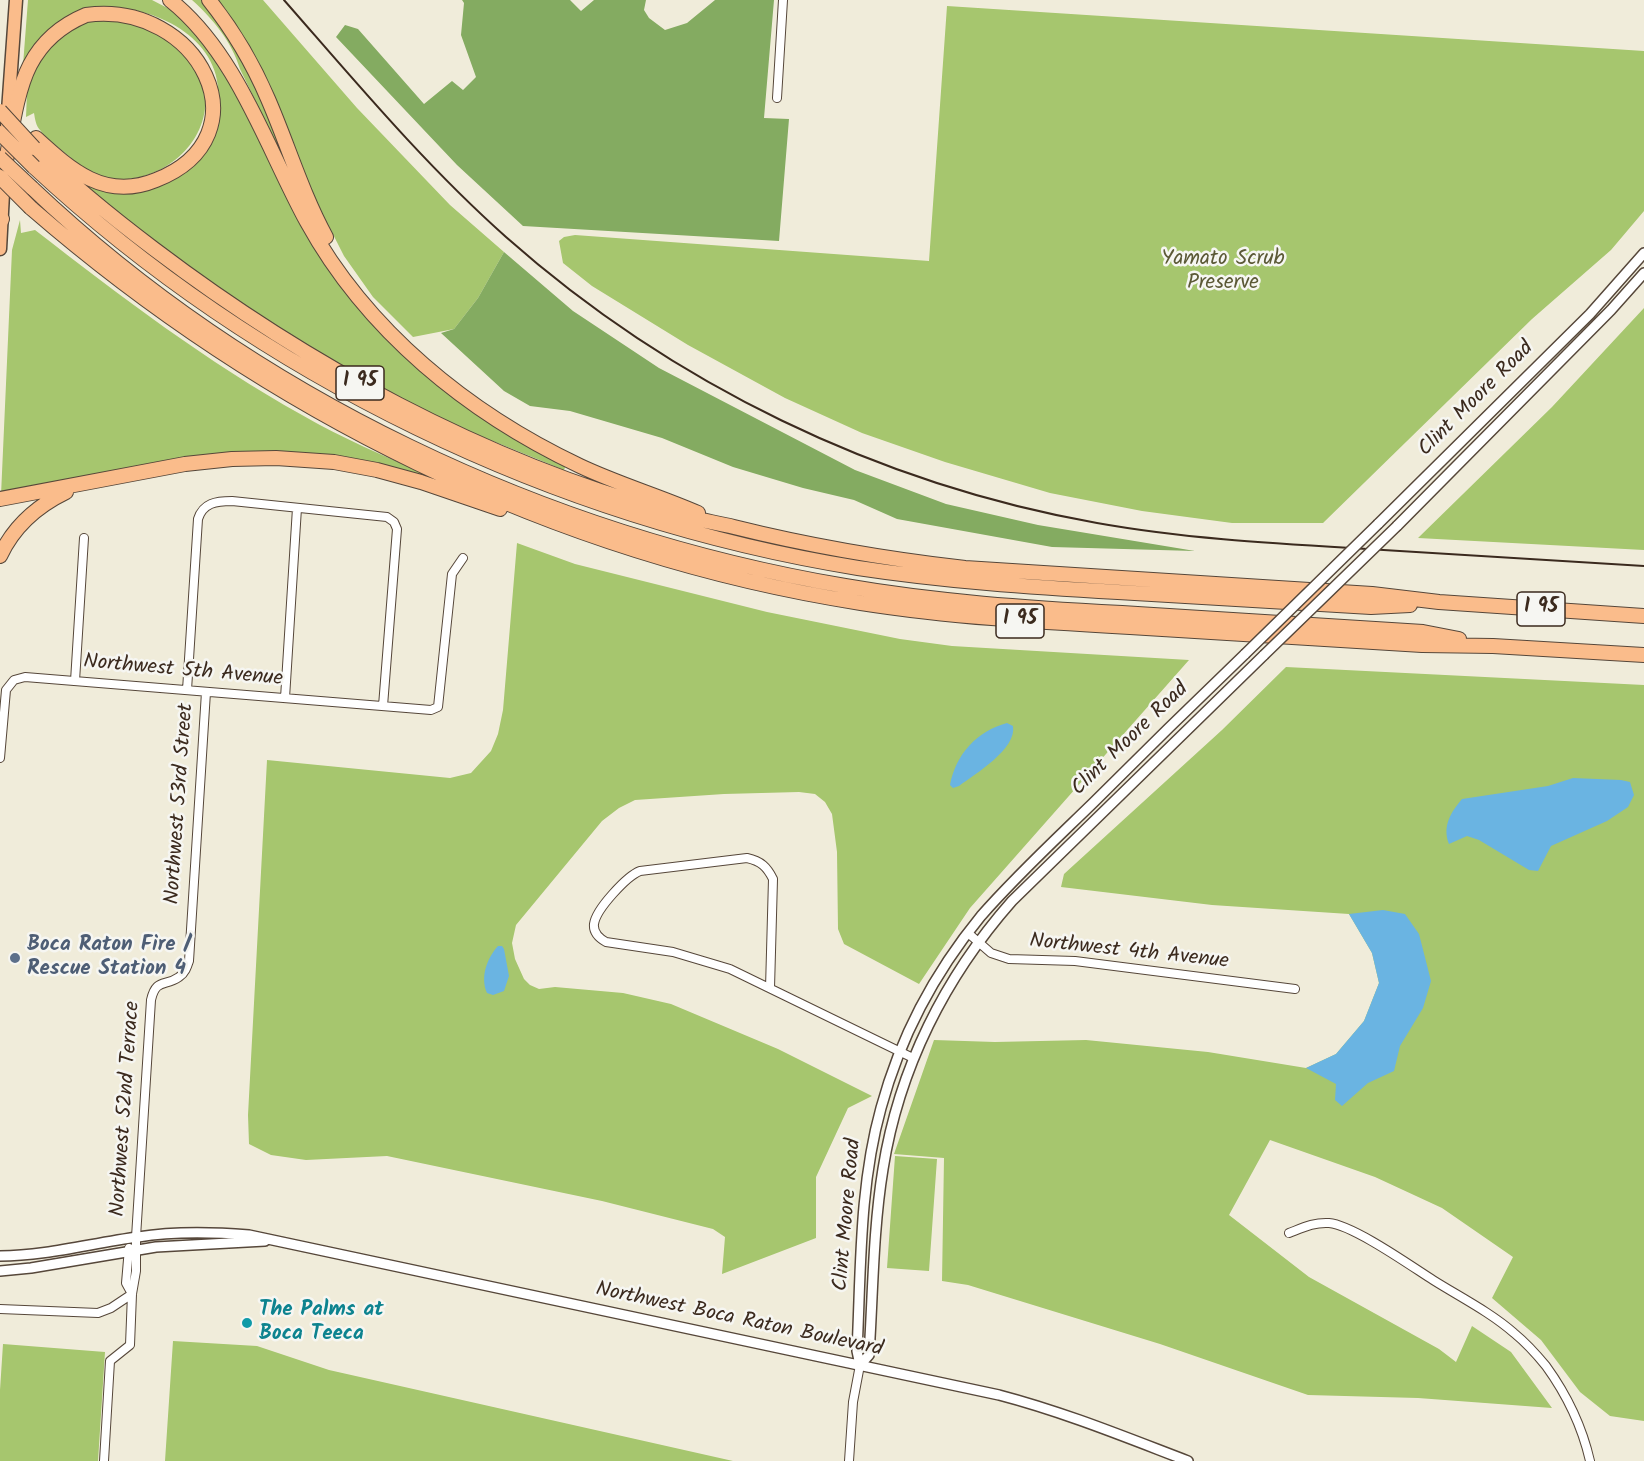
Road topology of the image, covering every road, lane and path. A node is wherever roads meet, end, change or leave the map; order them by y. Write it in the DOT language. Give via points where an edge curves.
graph roads {
  1 [pos="16,0"];
  2 [pos="170,0"];
  3 [pos="209,0"];
  4 [pos="783,0"];
  5 [pos="777,98"];
  6 [pos="0,110"];
  7 [pos="0,133"];
  8 [pos="35,143"];
  9 [pos="2,167"];
  10 [pos="0,187"];
  11 [pos="31,208"];
  12 [pos="1,221"];
  13 [pos="0,249"];
  14 [pos="1644,253"];
  15 [pos="1644,273"];
  16 [pos="394,337"];
  17 [pos="89,484"];
  18 [pos="0,499"];
  19 [pos="297,508"];
  20 [pos="557,524"];
  21 [pos="733,527"];
  22 [pos="84,538"];
  23 [pos="0,556"];
  24 [pos="463,558"];
  25 [pos="1438,603"];
  26 [pos="1644,616"];
  27 [pos="1493,646"];
  28 [pos="1644,655"];
  29 [pos="75,681"];
  30 [pos="187,690"];
  31 [pos="206,692"];
  32 [pos="285,698"];
  33 [pos="383,706"];
  34 [pos="0,758"];
  35 [pos="968,933"];
  36 [pos="978,942"];
  37 [pos="170,981"];
  38 [pos="770,988"];
  39 [pos="1295,989"];
  40 [pos="900,1051"];
  41 [pos="913,1058"];
  42 [pos="1289,1233"];
  43 [pos="136,1237"];
  44 [pos="275,1240"];
  45 [pos="132,1251"];
  46 [pos="0,1256"];
  47 [pos="861,1257"];
  48 [pos="875,1258"];
  49 [pos="0,1271"];
  50 [pos="132,1294"];
  51 [pos="0,1309"];
  52 [pos="860,1365"];
  53 [pos="104,1461"];
  54 [pos="849,1461"];
  55 [pos="1188,1461"];
  56 [pos="1590,1461"];
  1 -- 9 [label="main road"];
  2 -- 16 [label="highway" via="206,34 225,62 309,226 357,296"];
  3 -- 16 [label="highway" via="257,75 306,198 328,241"];
  4 -- 5 [label="street"];
  6 -- 8 [label="highway, bridge"];
  7 -- 25 [label="highway, bridge" via="101,225 168,278 306,368 458,447 643,517 797,556 947,580 1371,607"];
  8 -- 9 [label="highway" via="96,182 129,186 165,176 192,155 209,123 212,90 204,57 180,27 148,11 112,8 76,19 47,42 30,66"];
  8 -- 21 [label="highway, I 95" via="106,211 179,268 266,327 362,384 436,423 540,468 669,513"];
  9 -- 11 [label="highway, I 95, bridge"];
  9 -- 12 [label="main road"];
  9 -- 27 [label="highway, bridge" via="147,286 287,380 387,435 464,471 624,532 788,575 929,598 1423,632"];
  10 -- 11 [label="highway, bridge"];
  11 -- 20 [label="highway, I 95" via="144,299 253,374 376,443"];
  12 -- 13 [label="main road"];
  14 -- 35 [label="street, Clint Moore Road, bridge" via="1590,314 1029,865"];
  15 -- 36 [label="street, Clint Moore Road, bridge" via="1396,526 1028,885"];
  16 -- 21 [label="highway" via="446,384 530,440 600,475"];
  17 -- 18 [label="highway"];
  17 -- 20 [label="highway" via="216,460 318,460 398,475"];
  17 -- 23 [label="highway" via="36,510 16,530"];
  19 -- 30 [label="street, Northwest 53rd Street" via="232,501 207,504 202,510 198,519"];
  19 -- 32 [label="street"];
  19 -- 33 [label="street" via="387,517 397,529"];
  20 -- 27 [label="highway, I 95" via="738,578 916,611 1398,644"];
  21 -- 25 [label="highway, I 95" via="819,547 965,568 1372,594"];
  22 -- 29 [label="street"];
  24 -- 33 [label="street, Northwest 5th Avenue" via="452,574 438,707 431,710"];
  25 -- 26 [label="highway, I 95"];
  27 -- 28 [label="highway, I 95"];
  29 -- 30 [label="street, Northwest 5th Avenue"];
  29 -- 34 [label="street, Northwest 5th Avenue" via="25,677 9,684 4,698"];
  30 -- 31 [label="street, Northwest 5th Avenue"];
  31 -- 32 [label="street, Northwest 5th Avenue"];
  31 -- 37 [label="street, Northwest 53rd Street" via="189,961 185,971"];
  32 -- 33 [label="street, Northwest 5th Avenue"];
  35 -- 36 [label="street, Northwest 4th Avenue"];
  35 -- 40 [label="street, Clint Moore Road" via="926,996"];
  36 -- 39 [label="street, Northwest 4th Avenue" via="991,953 1009,959 1075,961"];
  36 -- 41 [label="street, Clint Moore Road" via="941,999"];
  37 -- 43 [label="street, Northwest 52nd Terrace" via="158,985 152,1000"];
  38 -- 38 [label="street" via="730,969 683,954 606,942 599,938 594,922 626,879 640,870 754,860 768,869 772,879"];
  38 -- 40 [label="street"];
  40 -- 41 [label="street"];
  40 -- 47 [label="street, Clint Moore Road" via="873,1137"];
  41 -- 48 [label="street, Clint Moore Road" via="888,1140"];
  42 -- 56 [label="street" via="1331,1223 1385,1250 1514,1333 1545,1365 1569,1402 1585,1437"];
  43 -- 44 [label="street, Northwest Boca Raton Boulevard" via="205,1232"];
  43 -- 45 [label="street"];
  43 -- 46 [label="street, Northwest Boca Raton Boulevard"];
  44 -- 45 [label="street, Northwest Boca Raton Boulevard"];
  44 -- 52 [label="street, Northwest Boca Raton Boulevard"];
  45 -- 49 [label="street, Northwest Boca Raton Boulevard"];
  45 -- 50 [label="street" via="126,1282"];
  47 -- 48 [label="street"];
  47 -- 52 [label="street, Clint Moore Road" via="857,1351"];
  48 -- 52 [label="street, Clint Moore Road" via="869,1355"];
  50 -- 51 [label="street" via="98,1313"];
  50 -- 53 [label="street" via="130,1345 110,1361"];
  52 -- 54 [label="street, Clint Moore Road"];
  52 -- 55 [label="street, Northwest Boca Raton Boulevard" via="1036,1405"];
}
